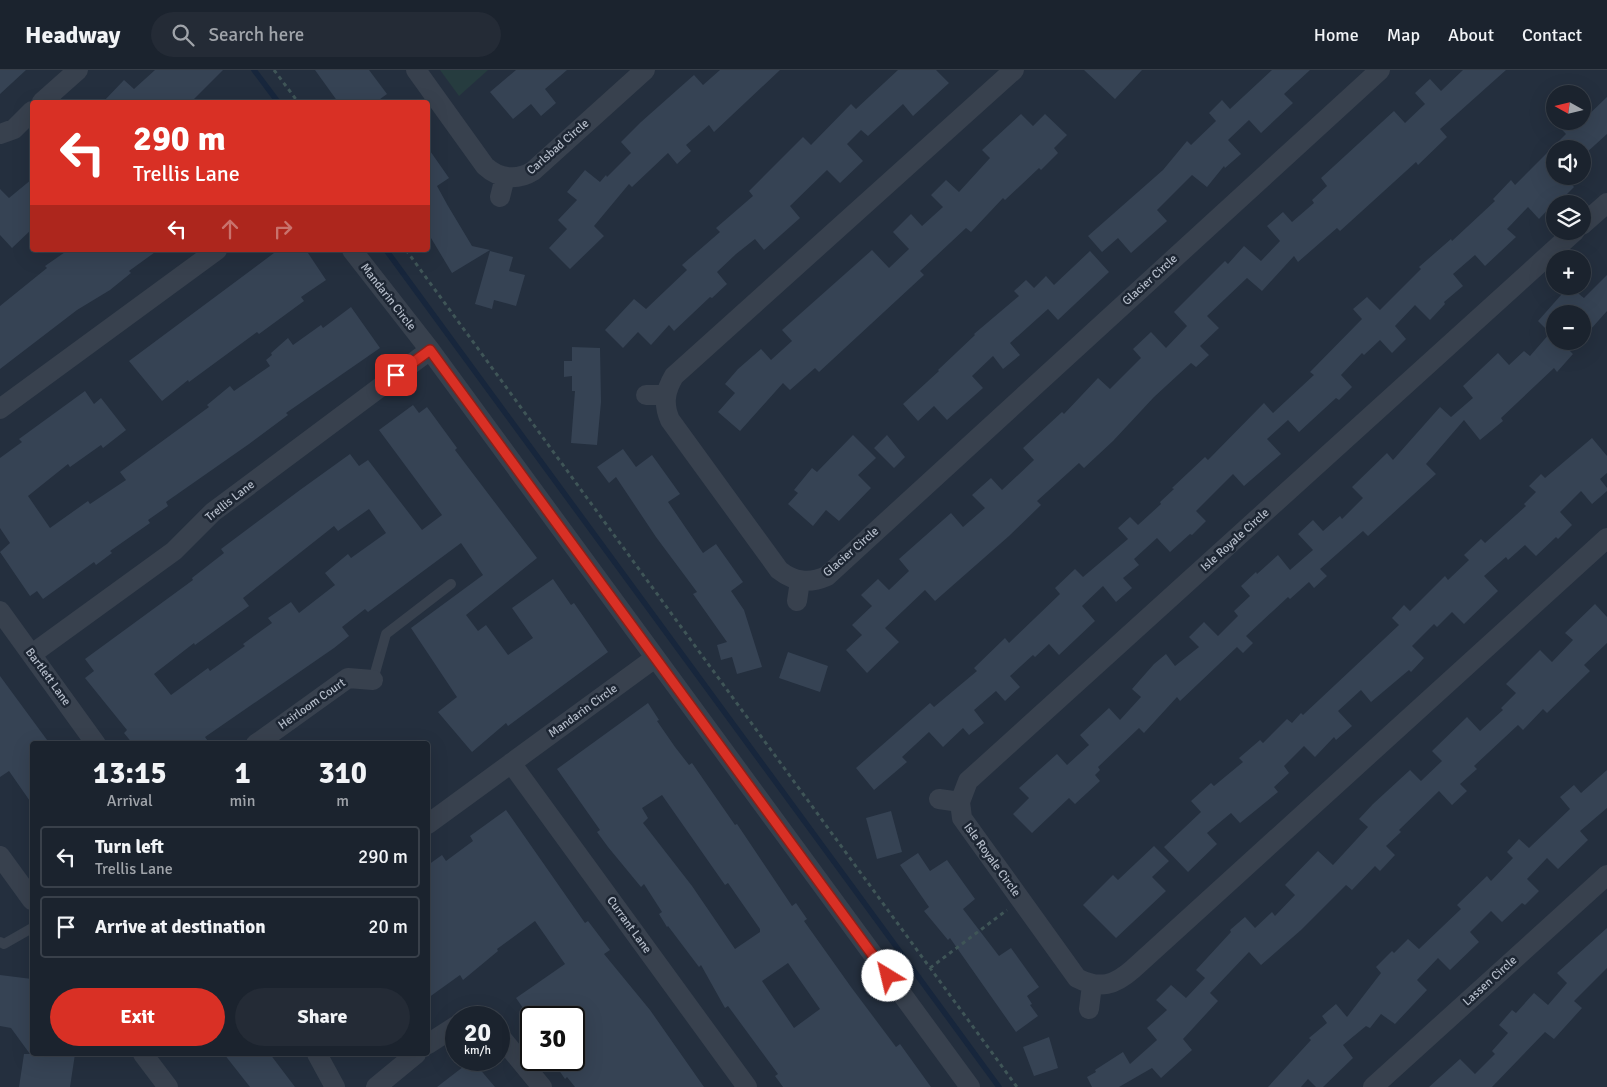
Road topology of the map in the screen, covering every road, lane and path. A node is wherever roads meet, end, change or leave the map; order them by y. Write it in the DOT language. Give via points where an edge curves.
graph roads {
  1 [pos="78,70"];
  2 [pos="274,70"];
  3 [pos="416,70"];
  4 [pos="645,70"];
  5 [pos="1014,70"];
  6 [pos="1380,70"];
  7 [pos="44,100"];
  8 [pos="296,100"];
  9 [pos="30,113"];
  10 [pos="0,134"];
  11 [pos="505,176"];
  12 [pos="500,197"];
  13 [pos="1607,203"];
  14 [pos="1591,217"];
  15 [pos="1565,240"];
  16 [pos="214,252"];
  17 [pos="354,252"];
  18 [pos="407,252"];
  19 [pos="430,350"];
  20 [pos="0,408"];
  21 [pos="1607,538"];
  22 [pos="800,581"];
  23 [pos="452,584"];
  24 [pos="797,602"];
  25 [pos="0,611"];
  26 [pos="32,654"];
  27 [pos="655,658"];
  28 [pos="373,680"];
  29 [pos="94,741"];
  30 [pos="260,741"];
  31 [pos="511,763"];
  32 [pos="939,799"];
  33 [pos="960,802"];
  34 [pos="430,823"];
  35 [pos="0,856"];
  36 [pos="1607,875"];
  37 [pos="30,897"];
  38 [pos="1021,900"];
  39 [pos="30,929"];
  40 [pos="0,942"];
  41 [pos="930,968"];
  42 [pos="1092,984"];
  43 [pos="1089,1009"];
  44 [pos="445,1033"];
  45 [pos="430,1043"];
  46 [pos="510,1048"];
  47 [pos="145,1056"];
  48 [pos="318,1056"];
  49 [pos="414,1056"];
  50 [pos="168,1087"];
  51 [pos="335,1087"];
  52 [pos="376,1087"];
  53 [pos="542,1087"];
  54 [pos="747,1087"];
  55 [pos="970,1087"];
  56 [pos="1017,1087"];
  57 [pos="1373,1087"];
  1 -- 7 [label="street"];
  2 -- 8 [label="path"];
  3 -- 11 [label="street" via="485,166"];
  4 -- 11 [label="street, Carlsbad Circle" via="533,171 525,176"];
  5 -- 22 [label="street" via="656,395 670,420 779,570"];
  6 -- 22 [label="street, Glacier Circle" via="826,576 817,581"];
  9 -- 10 [label="street" via="14,129"];
  11 -- 12 [label="street"];
  13 -- 14 [label="street"];
  15 -- 33 [label="street, Isle Royale Circle" via="968,781"];
  16 -- 20 [label="street"];
  17 -- 19 [label="street, Mandarin Circle"];
  18 -- 41 [label="path"];
  19 -- 26 [label="street, Trellis Lane" via="213,512 174,551"];
  19 -- 27 [label="street, Mandarin Circle"];
  21 -- 42 [label="street" via="1133,969 1112,984"];
  22 -- 24 [label="street"];
  23 -- 28 [label="lane" via="386,634"];
  25 -- 26 [label="street, Bartlett Lane"];
  26 -- 29 [label="street, Bartlett Lane"];
  27 -- 31 [label="street, Mandarin Circle"];
  27 -- 55 [label="street, Mandarin Circle"];
  28 -- 30 [label="street, Heirloom Court" via="348,678"];
  31 -- 34 [label="street, Mandarin Circle"];
  31 -- 54 [label="street, Currant Lane"];
  32 -- 33 [label="street"];
  33 -- 38 [label="street, Isle Royale Circle" via="965,825"];
  35 -- 37 [label="street"];
  36 -- 57 [label="street, Lassen Circle"];
  38 -- 41 [label="path"];
  38 -- 42 [label="street, Isle Royale Circle" via="1078,978"];
  39 -- 40 [label="lane" via="4,944"];
  41 -- 56 [label="path"];
  42 -- 43 [label="street"];
  44 -- 45 [label="street"];
  46 -- 53 [label="street"];
  47 -- 50 [label="street"];
  48 -- 51 [label="street"];
  49 -- 52 [label="street"];
}
